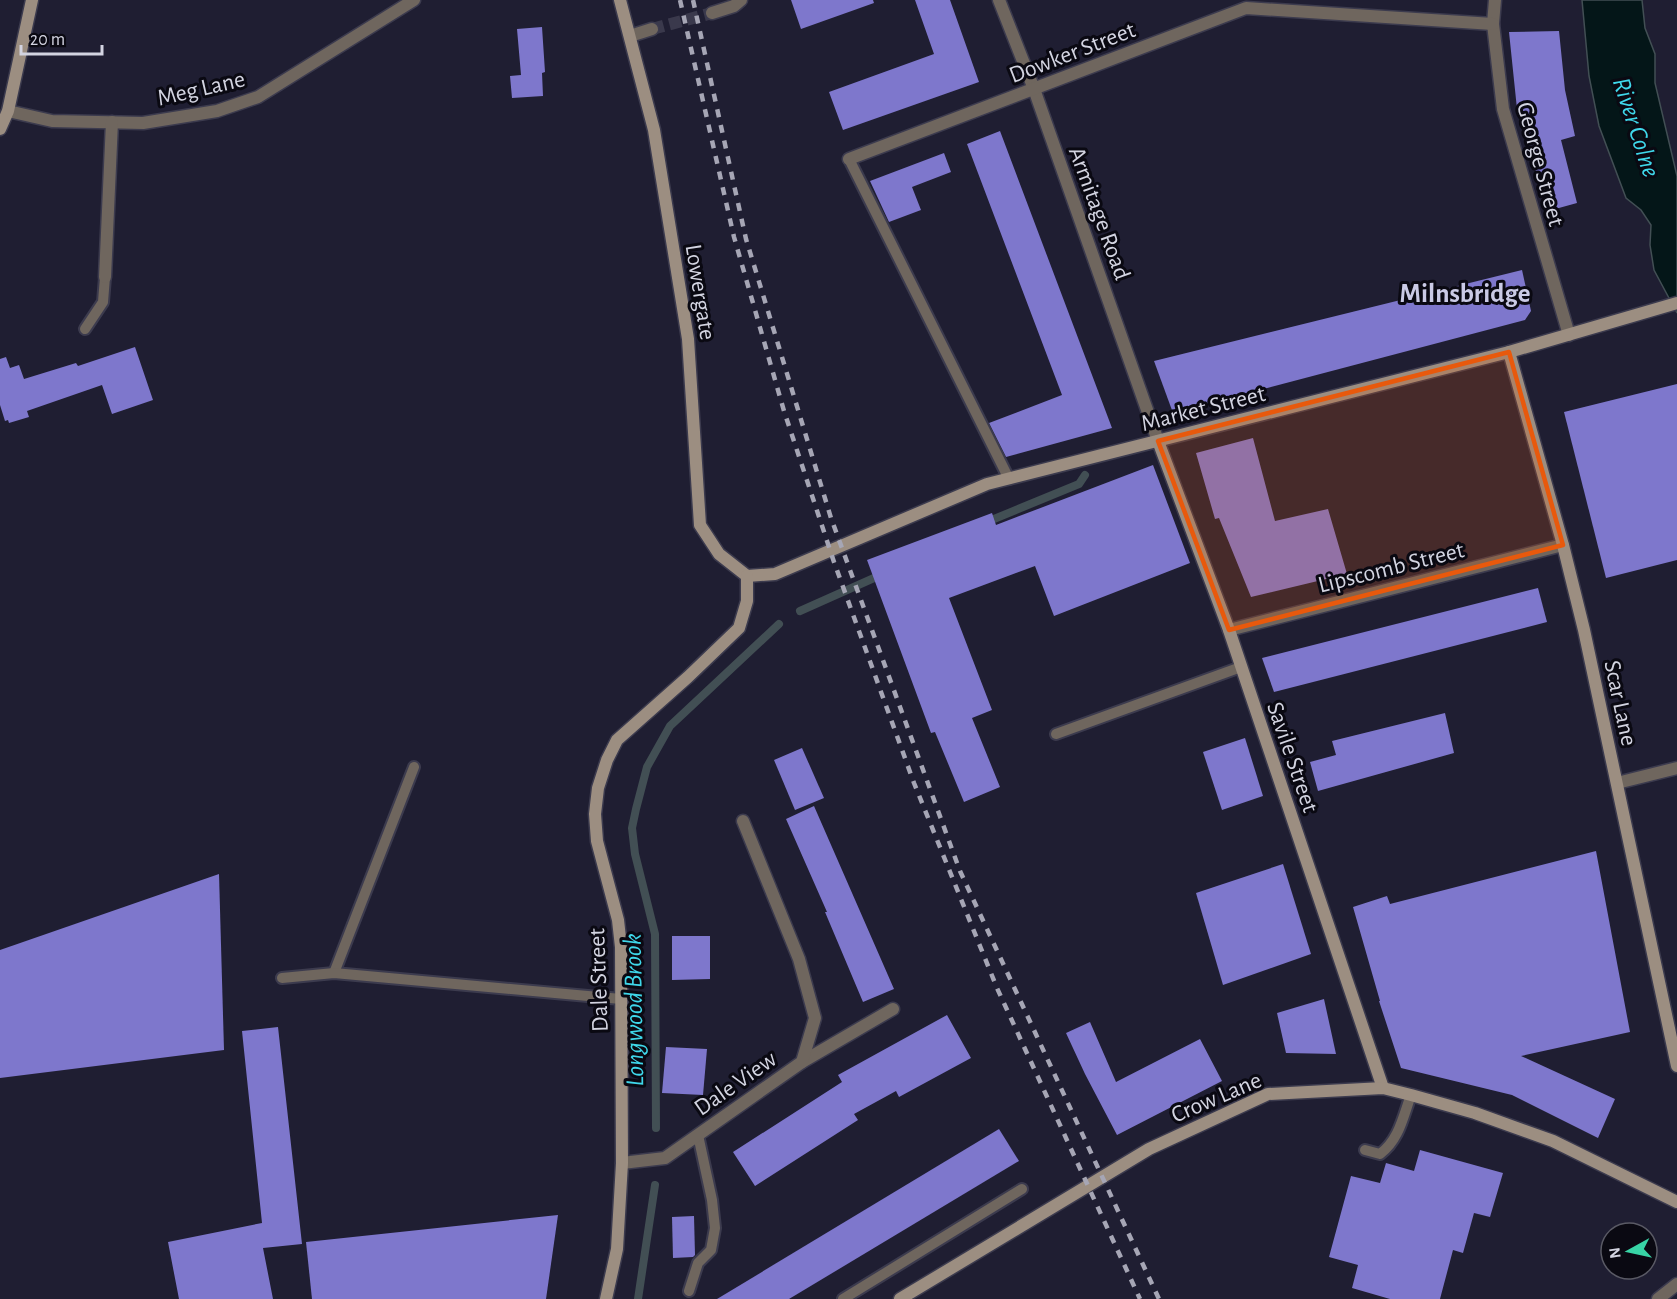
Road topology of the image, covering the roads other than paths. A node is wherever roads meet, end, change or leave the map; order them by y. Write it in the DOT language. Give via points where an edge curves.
graph roads {
  1 [pos="33,0"];
  2 [pos="414,0"];
  3 [pos="620,0"];
  4 [pos="741,0"];
  5 [pos="999,0"];
  6 [pos="1495,0"];
  7 [pos="712,13"];
  8 [pos="1493,24"];
  9 [pos="652,29"];
  10 [pos="630,36"];
  11 [pos="1034,89"];
  12 [pos="8,111"];
  13 [pos="112,122"];
  14 [pos="0,129"];
  15 [pos="849,159"];
  16 [pos="105,277"];
  17 [pos="1672,305"];
  18 [pos="85,329"];
  19 [pos="1569,335"];
  20 [pos="1509,352"];
  21 [pos="1158,441"];
  22 [pos="1009,479"];
  23 [pos="1563,545"];
  24 [pos="747,576"];
  25 [pos="1229,630"];
  26 [pos="1241,667"];
  27 [pos="1056,734"];
  28 [pos="414,767"];
  29 [pos="1677,768"];
  30 [pos="1617,783"];
  31 [pos="742,821"];
  32 [pos="334,973"];
  33 [pos="282,978"];
  34 [pos="621,999"];
  35 [pos="893,1009"];
  36 [pos="802,1062"];
  37 [pos="1677,1066"];
  38 [pos="1383,1088"];
  39 [pos="1411,1095"];
  40 [pos="698,1135"];
  41 [pos="1365,1150"];
  42 [pos="622,1163"];
  43 [pos="1022,1189"];
  44 [pos="1677,1203"];
  45 [pos="1677,1284"];
  46 [pos="688,1291"];
  47 [pos="606,1299"];
  48 [pos="843,1299"];
  49 [pos="900,1299"];
  50 [pos="1658,1299"];
  1 -- 12 [label="street"];
  2 -- 13 [label="street, Meg Lane" via="258,97 217,111 143,123"];
  3 -- 10 [label="street, Lowergate"];
  4 -- 7 [label="street"];
  5 -- 11 [label="street, Armitage Road"];
  6 -- 8 [label="street, George Street"];
  8 -- 11 [label="street, Dowker Street" via="1246,8"];
  8 -- 19 [label="street, George Street" via="1503,109"];
  9 -- 10 [label="street"];
  10 -- 24 [label="street, Lowergate" via="654,130 688,339 700,525 719,554"];
  11 -- 15 [label="street, Dowker Street"];
  11 -- 21 [label="street, Armitage Road"];
  12 -- 13 [label="street, Meg Lane" via="52,121"];
  12 -- 14 [label="street"];
  13 -- 16 [label="street"];
  15 -- 22 [label="lane"];
  16 -- 18 [label="lane" via="103,302"];
  17 -- 19 [label="street, Market Street"];
  19 -- 20 [label="street, Market Street"];
  20 -- 21 [label="street, Market Street"];
  20 -- 23 [label="street, Scar Lane"];
  21 -- 22 [label="street, Market Street"];
  21 -- 25 [label="street, Savile Street"];
  22 -- 24 [label="street, Market Street" via="987,484 776,574"];
  23 -- 25 [label="street, Lipscomb Street"];
  23 -- 30 [label="street, Scar Lane"];
  24 -- 34 [label="street, Dale Street" via="747,601 739,628 617,740 598,788 597,841 618,920"];
  25 -- 26 [label="street, Savile Street"];
  26 -- 27 [label="lane"];
  26 -- 38 [label="street, Savile Street"];
  28 -- 32 [label="lane"];
  29 -- 30 [label="street"];
  30 -- 37 [label="street, Scar Lane"];
  31 -- 36 [label="street, Dale View" via="799,959 814,1018"];
  32 -- 33 [label="lane"];
  32 -- 34 [label="lane"];
  34 -- 42 [label="street, Dale Street"];
  35 -- 36 [label="street"];
  36 -- 40 [label="street, Dale View"];
  38 -- 39 [label="street, Crow Lane"];
  38 -- 49 [label="street, Crow Lane" via="1269,1094 1149,1149"];
  39 -- 41 [label="lane" via="1390,1147 1380,1154"];
  39 -- 44 [label="street, Crow Lane" via="1475,1113 1553,1142"];
  40 -- 42 [label="street, Dale View" via="665,1158"];
  40 -- 46 [label="lane" via="715,1228 711,1250 698,1263"];
  42 -- 47 [label="street, Dale Street" via="617,1249"];
  43 -- 48 [label="lane"];
  45 -- 50 [label="street"];
}
